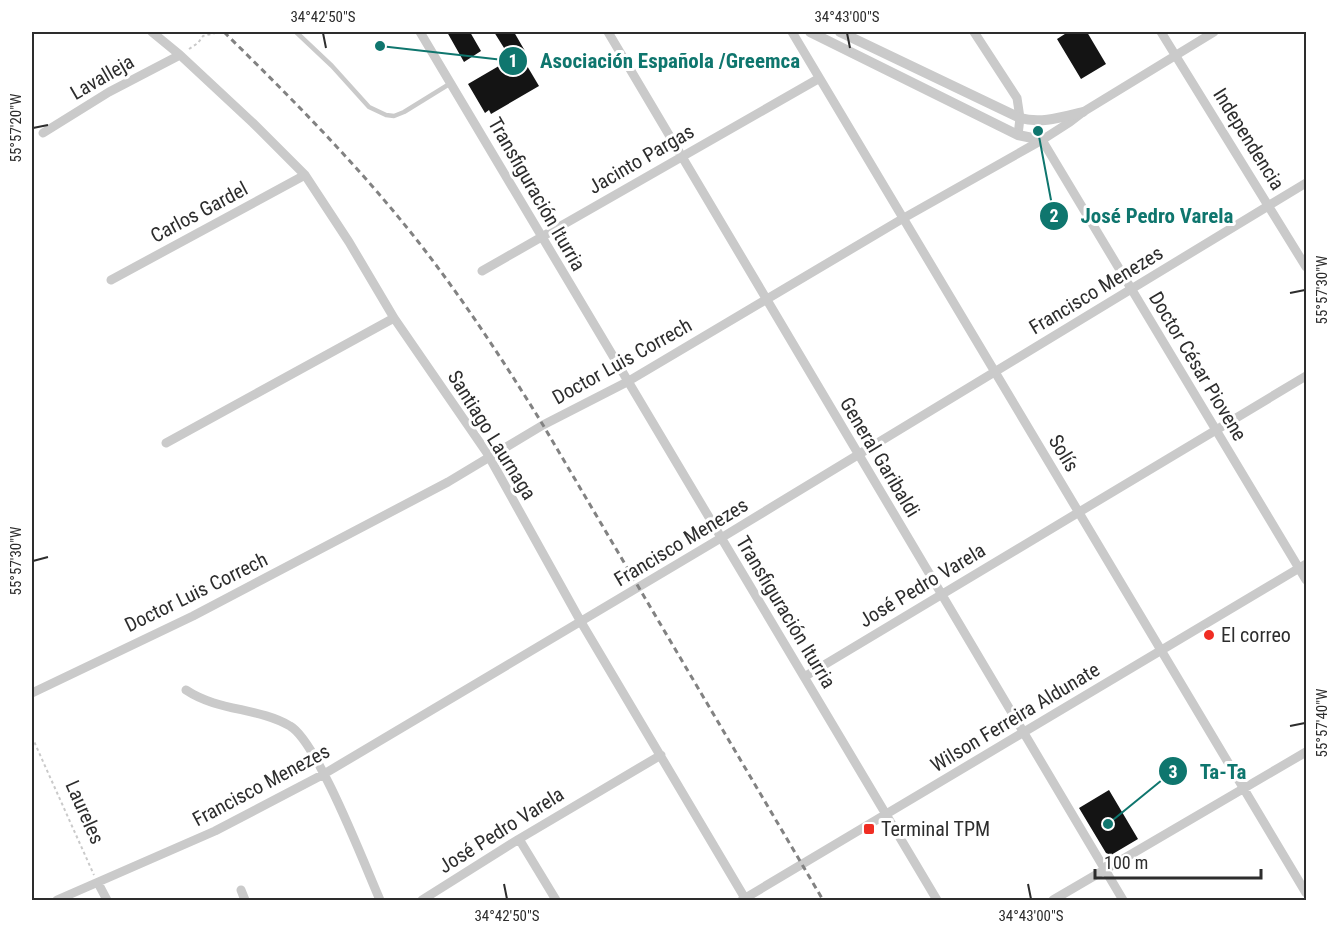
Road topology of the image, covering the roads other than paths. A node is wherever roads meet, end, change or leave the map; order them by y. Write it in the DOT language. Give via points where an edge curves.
graph roads {
  1 [pos="152,32"];
  2 [pos="296,32"];
  3 [pos="420,32"];
  4 [pos="608,32"];
  5 [pos="792,32"];
  6 [pos="810,32"];
  7 [pos="840,32"];
  8 [pos="974,32"];
  9 [pos="1161,32"];
  10 [pos="1214,32"];
  11 [pos="180,55"];
  12 [pos="1174,55"];
  13 [pos="818,79"];
  14 [pos="451,83"];
  15 [pos="1083,112"];
  16 [pos="1020,118"];
  17 [pos="1047,120"];
  18 [pos="43,133"];
  19 [pos="1018,135"];
  20 [pos="1042,140"];
  21 [pos="681,157"];
  22 [pos="305,175"];
  23 [pos="1306,183"];
  24 [pos="1270,206"];
  25 [pos="902,219"];
  26 [pos="541,237"];
  27 [pos="1306,267"];
  28 [pos="482,271"];
  29 [pos="111,280"];
  30 [pos="1132,290"];
  31 [pos="765,300"];
  32 [pos="394,318"];
  33 [pos="995,372"];
  34 [pos="1306,376"];
  35 [pos="627,382"];
  36 [pos="1216,431"];
  37 [pos="166,443"];
  38 [pos="859,455"];
  39 [pos="489,458"];
  40 [pos="1078,512"];
  41 [pos="721,538"];
  42 [pos="1303,566"];
  43 [pos="1306,580"];
  44 [pos="942,595"];
  45 [pos="581,622"];
  46 [pos="1161,651"];
  47 [pos="804,677"];
  48 [pos="186,690"];
  49 [pos="32,693"];
  50 [pos="1023,734"];
  51 [pos="1306,752"];
  52 [pos="661,755"];
  53 [pos="324,774"];
  54 [pos="1245,789"];
  55 [pos="885,814"];
  56 [pos="519,839"];
  57 [pos="1105,871"];
  58 [pos="98,883"];
  59 [pos="241,890"];
  60 [pos="1306,893"];
  61 [pos="57,900"];
  62 [pos="106,900"];
  63 [pos="245,900"];
  64 [pos="380,900"];
  65 [pos="422,900"];
  66 [pos="556,900"];
  67 [pos="744,900"];
  68 [pos="937,900"];
  69 [pos="1053,900"];
  70 [pos="1123,900"];
  1 -- 11 [label="street, Santiago Laurnaga"];
  2 -- 14 [label="lane" via="369,107 386,116 404,112"];
  3 -- 14 [label="street, Transfiguración Iturria"];
  4 -- 21 [label="street, General Garibaldi"];
  5 -- 13 [label="street, Solís"];
  6 -- 19 [label="street"];
  7 -- 16 [label="street"];
  8 -- 16 [label="street" via="1017,98"];
  9 -- 12 [label="street, Independencia"];
  10 -- 12 [label="street, Doctor Luis Correch"];
  11 -- 18 [label="street, Lavalleja"];
  11 -- 22 [label="street, Santiago Laurnaga"];
  12 -- 15 [label="street, Doctor Luis Correch"];
  12 -- 24 [label="street, Independencia"];
  13 -- 21 [label="street, Jacinto Pargas"];
  13 -- 25 [label="street, Solís"];
  14 -- 26 [label="street, Transfiguración Iturria"];
  15 -- 17 [label="street"];
  15 -- 20 [label="street, Doctor Luis Correch"];
  16 -- 17 [label="street"];
  16 -- 19 [label="street"];
  17 -- 20 [label="street"];
  19 -- 20 [label="street"];
  20 -- 25 [label="street, Doctor Luis Correch"];
  20 -- 30 [label="street, Doctor César Piovene"];
  21 -- 26 [label="street, Jacinto Pargas"];
  21 -- 31 [label="street, General Garibaldi"];
  22 -- 29 [label="street, Carlos Gardel"];
  22 -- 32 [label="street, Santiago Laurnaga"];
  23 -- 24 [label="street, Francisco Menezes"];
  24 -- 27 [label="street, Independencia"];
  24 -- 30 [label="street, Francisco Menezes"];
  25 -- 31 [label="street, Doctor Luis Correch"];
  25 -- 33 [label="street, Solís"];
  26 -- 28 [label="street, Jacinto Pargas"];
  26 -- 35 [label="street, Transfiguración Iturria"];
  30 -- 33 [label="street, Francisco Menezes"];
  30 -- 36 [label="street, Doctor César Piovene"];
  31 -- 35 [label="street, Doctor Luis Correch"];
  31 -- 38 [label="street, General Garibaldi"];
  32 -- 37 [label="street"];
  32 -- 39 [label="street, Santiago Laurnaga"];
  33 -- 38 [label="street, Francisco Menezes"];
  33 -- 40 [label="street, Solís"];
  34 -- 36 [label="street, José Pedro Varela"];
  35 -- 39 [label="street, Doctor Luis Correch"];
  35 -- 41 [label="street, Transfiguración Iturria"];
  36 -- 40 [label="street, José Pedro Varela"];
  36 -- 42 [label="street, Doctor César Piovene"];
  38 -- 41 [label="street, Francisco Menezes"];
  38 -- 44 [label="street, General Garibaldi"];
  39 -- 45 [label="street, Santiago Laurnaga"];
  39 -- 49 [label="street, Doctor Luis Correch" via="224,600"];
  40 -- 44 [label="street, José Pedro Varela"];
  40 -- 46 [label="street, Solís"];
  41 -- 45 [label="street, Francisco Menezes"];
  41 -- 47 [label="street, Transfiguración Iturria"];
  42 -- 43 [label="street, Doctor César Piovene"];
  42 -- 46 [label="street, Wilson Ferreira Aldunate"];
  44 -- 47 [label="street, José Pedro Varela"];
  44 -- 50 [label="street, General Garibaldi"];
  45 -- 52 [label="street, Santiago Laurnaga"];
  45 -- 53 [label="street, Francisco Menezes"];
  46 -- 50 [label="street, Wilson Ferreira Aldunate"];
  46 -- 54 [label="street, Solís"];
  47 -- 55 [label="street, Transfiguración Iturria"];
  48 -- 53 [label="street" via="200,699 263,714 292,726"];
  50 -- 55 [label="street, Wilson Ferreira Aldunate"];
  50 -- 57 [label="street, General Garibaldi"];
  51 -- 54 [label="street"];
  52 -- 56 [label="street, José Pedro Varela"];
  52 -- 67 [label="street, Santiago Laurnaga"];
  53 -- 58 [label="street, Francisco Menezes" via="215,831"];
  53 -- 64 [label="street"];
  54 -- 57 [label="street"];
  54 -- 60 [label="street, Solís"];
  55 -- 67 [label="street, Wilson Ferreira Aldunate"];
  55 -- 68 [label="street, Transfiguración Iturria"];
  56 -- 65 [label="street, José Pedro Varela"];
  56 -- 66 [label="street"];
  57 -- 69 [label="street"];
  57 -- 70 [label="street, General Garibaldi"];
  58 -- 61 [label="street, Francisco Menezes"];
  58 -- 62 [label="street"];
  59 -- 63 [label="street"];
}
